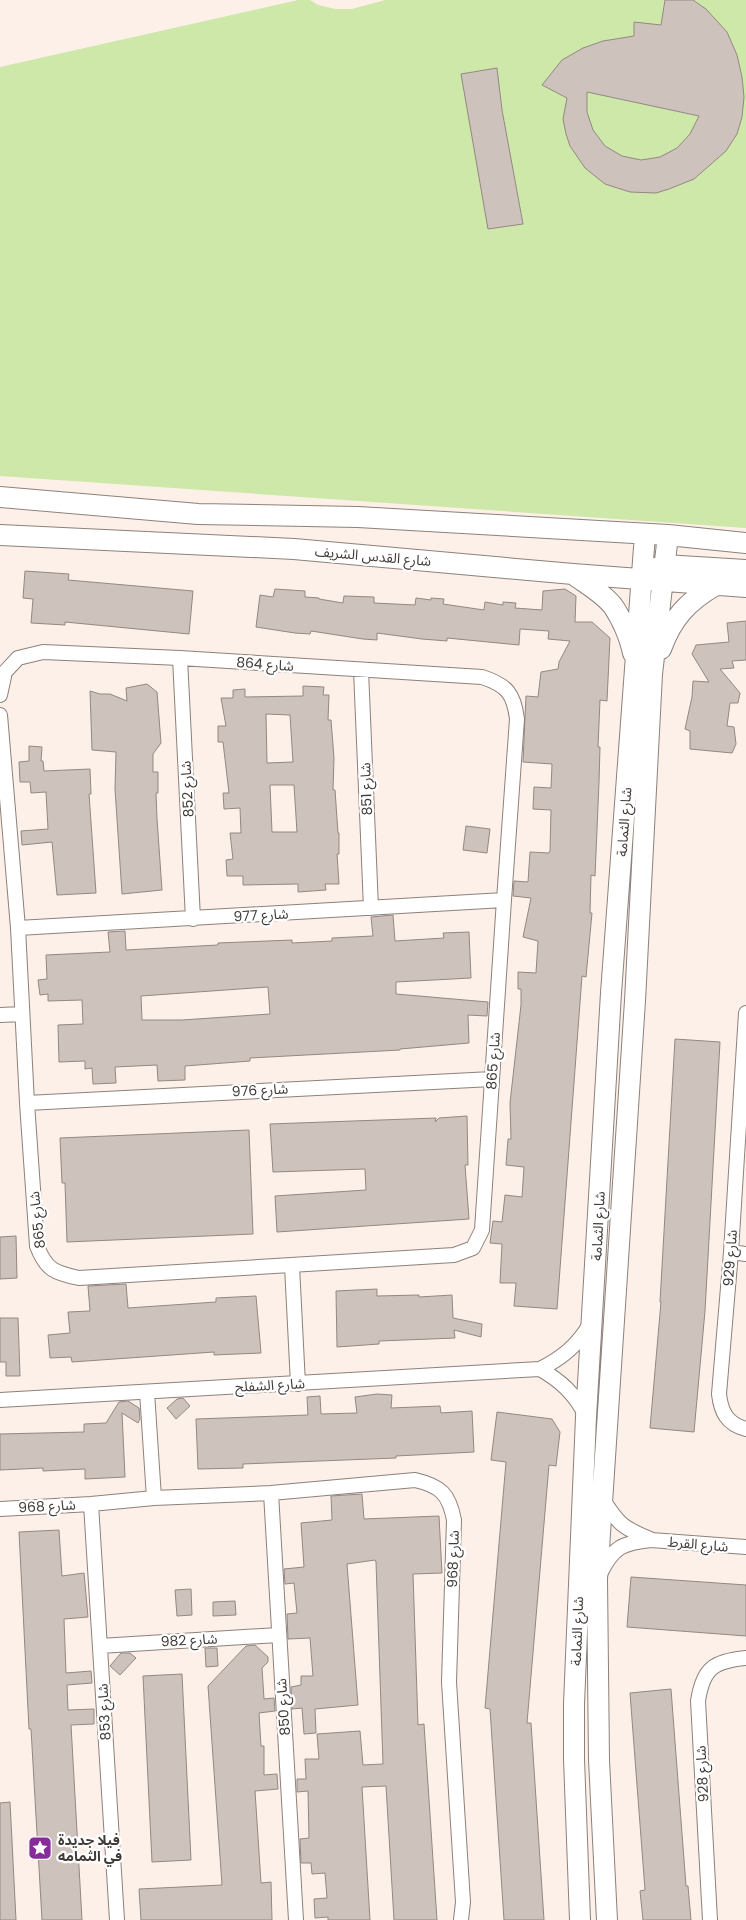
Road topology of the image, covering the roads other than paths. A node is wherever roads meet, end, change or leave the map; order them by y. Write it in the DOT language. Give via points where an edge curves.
graph roads {
  1 [pos="0,497"];
  2 [pos="645,534"];
  3 [pos="0,535"];
  4 [pos="668,535"];
  5 [pos="746,543"];
  6 [pos="746,570"];
  7 [pos="663,573"];
  8 [pos="573,574"];
  9 [pos="642,578"];
  10 [pos="716,585"];
  11 [pos="746,587"];
  12 [pos="180,658"];
  13 [pos="644,669"];
  14 [pos="361,670"];
  15 [pos="509,691"];
  16 [pos="0,695"];
  17 [pos="0,715"];
  18 [pos="504,900"];
  19 [pos="371,908"];
  20 [pos="193,919"];
  21 [pos="18,928"];
  22 [pos="746,1013"];
  23 [pos="22,1014"];
  24 [pos="0,1015"];
  25 [pos="492,1079"];
  26 [pos="27,1102"];
  27 [pos="731,1252"];
  28 [pos="746,1254"];
  29 [pos="292,1266"];
  30 [pos="594,1316"];
  31 [pos="540,1368"];
  32 [pos="298,1384"];
  33 [pos="147,1392"];
  34 [pos="0,1400"];
  35 [pos="586,1417"];
  36 [pos="746,1429"];
  37 [pos="271,1493"];
  38 [pos="602,1497"];
  39 [pos="154,1498"];
  40 [pos="92,1504"];
  41 [pos="0,1509"];
  42 [pos="651,1540"];
  43 [pos="746,1547"];
  44 [pos="597,1579"];
  45 [pos="278,1635"];
  46 [pos="100,1646"];
  47 [pos="746,1658"];
  48 [pos="117,1920"];
  49 [pos="296,1920"];
  50 [pos="460,1920"];
  51 [pos="580,1920"];
  52 [pos="607,1920"];
  53 [pos="710,1920"];
  1 -- 2 [label="street" via="198,514 358,517"];
  2 -- 4 [label="street"];
  2 -- 9 [label="street, شارع الثمامة"];
  3 -- 8 [label="street, شارع القدس الشريف" via="294,549"];
  4 -- 5 [label="street"];
  4 -- 7 [label="street, شارع الثمامة"];
  6 -- 7 [label="street"];
  7 -- 9 [label="street, شارع القدس الشريف"];
  7 -- 10 [label="street, شارع القدس الشريف"];
  7 -- 13 [label="street, شارع الثمامة"];
  8 -- 9 [label="street, شارع القدس الشريف"];
  8 -- 13 [label="street" via="613,606"];
  9 -- 13 [label="street, شارع الثمامة"];
  10 -- 11 [label="street, شارع القدس الشريف"];
  10 -- 13 [label="street" via="681,611"];
  12 -- 14 [label="street, شارع 864"];
  12 -- 16 [label="street, شارع 864" via="43,652 18,658 5,672"];
  12 -- 20 [label="street, شارع 852"];
  13 -- 30 [label="street, شارع الثمامة" via="612,992"];
  13 -- 38 [label="street, شارع الثمامة" via="636,992"];
  14 -- 15 [label="street, شارع 864" via="482,677 498,682"];
  14 -- 19 [label="street, شارع 851"];
  15 -- 18 [label="street, شارع 865" via="516,704 517,719"];
  17 -- 21 [label="street, شارع 865"];
  18 -- 19 [label="street, شارع 977"];
  18 -- 25 [label="street, شارع 865"];
  19 -- 20 [label="street, شارع 977"];
  20 -- 21 [label="street, شارع 977"];
  21 -- 23 [label="street, شارع 865"];
  22 -- 27 [label="street, شارع 929"];
  23 -- 24 [label="street"];
  23 -- 26 [label="street, شارع 865"];
  25 -- 26 [label="street, شارع 976"];
  25 -- 29 [label="street, شارع 865" via="482,1230 473,1248 454,1255"];
  26 -- 29 [label="street, شارع 865" via="37,1246 51,1270 79,1278"];
  27 -- 28 [label="street"];
  27 -- 36 [label="street, شارع 929" via="719,1394 721,1409 728,1420"];
  29 -- 32 [label="street"];
  30 -- 31 [label="street, شارع الشفلح" via="573,1348"];
  30 -- 35 [label="street, شارع الثمامة"];
  31 -- 32 [label="street, شارع الشفلح"];
  31 -- 35 [label="street" via="568,1388"];
  32 -- 33 [label="street, شارع الشفلح"];
  33 -- 34 [label="street, شارع الشفلح"];
  33 -- 39 [label="street"];
  35 -- 51 [label="street, شارع الثمامة" via="574,1704"];
  37 -- 39 [label="street, شارع 968"];
  37 -- 45 [label="street, شارع 850"];
  37 -- 50 [label="street, شارع 968" via="415,1480 431,1484 451,1505 454,1520 450,1712 463,1902"];
  38 -- 42 [label="street, شارع القرط" via="618,1522"];
  38 -- 44 [label="street, شارع الثمامة"];
  39 -- 40 [label="street, شارع 968"];
  40 -- 41 [label="street, شارع 968"];
  40 -- 46 [label="street, شارع 853"];
  42 -- 43 [label="street, شارع القرط"];
  42 -- 44 [label="street, شارع القرط" via="619,1547 607,1560"];
  44 -- 52 [label="street, شارع الثمامة" via="599,1760"];
  45 -- 46 [label="street, شارع 982"];
  45 -- 49 [label="street, شارع 850"];
  46 -- 48 [label="street, شارع 853"];
  47 -- 53 [label="street, شارع 928" via="722,1662 708,1670 700,1683 698,1701"];
}
